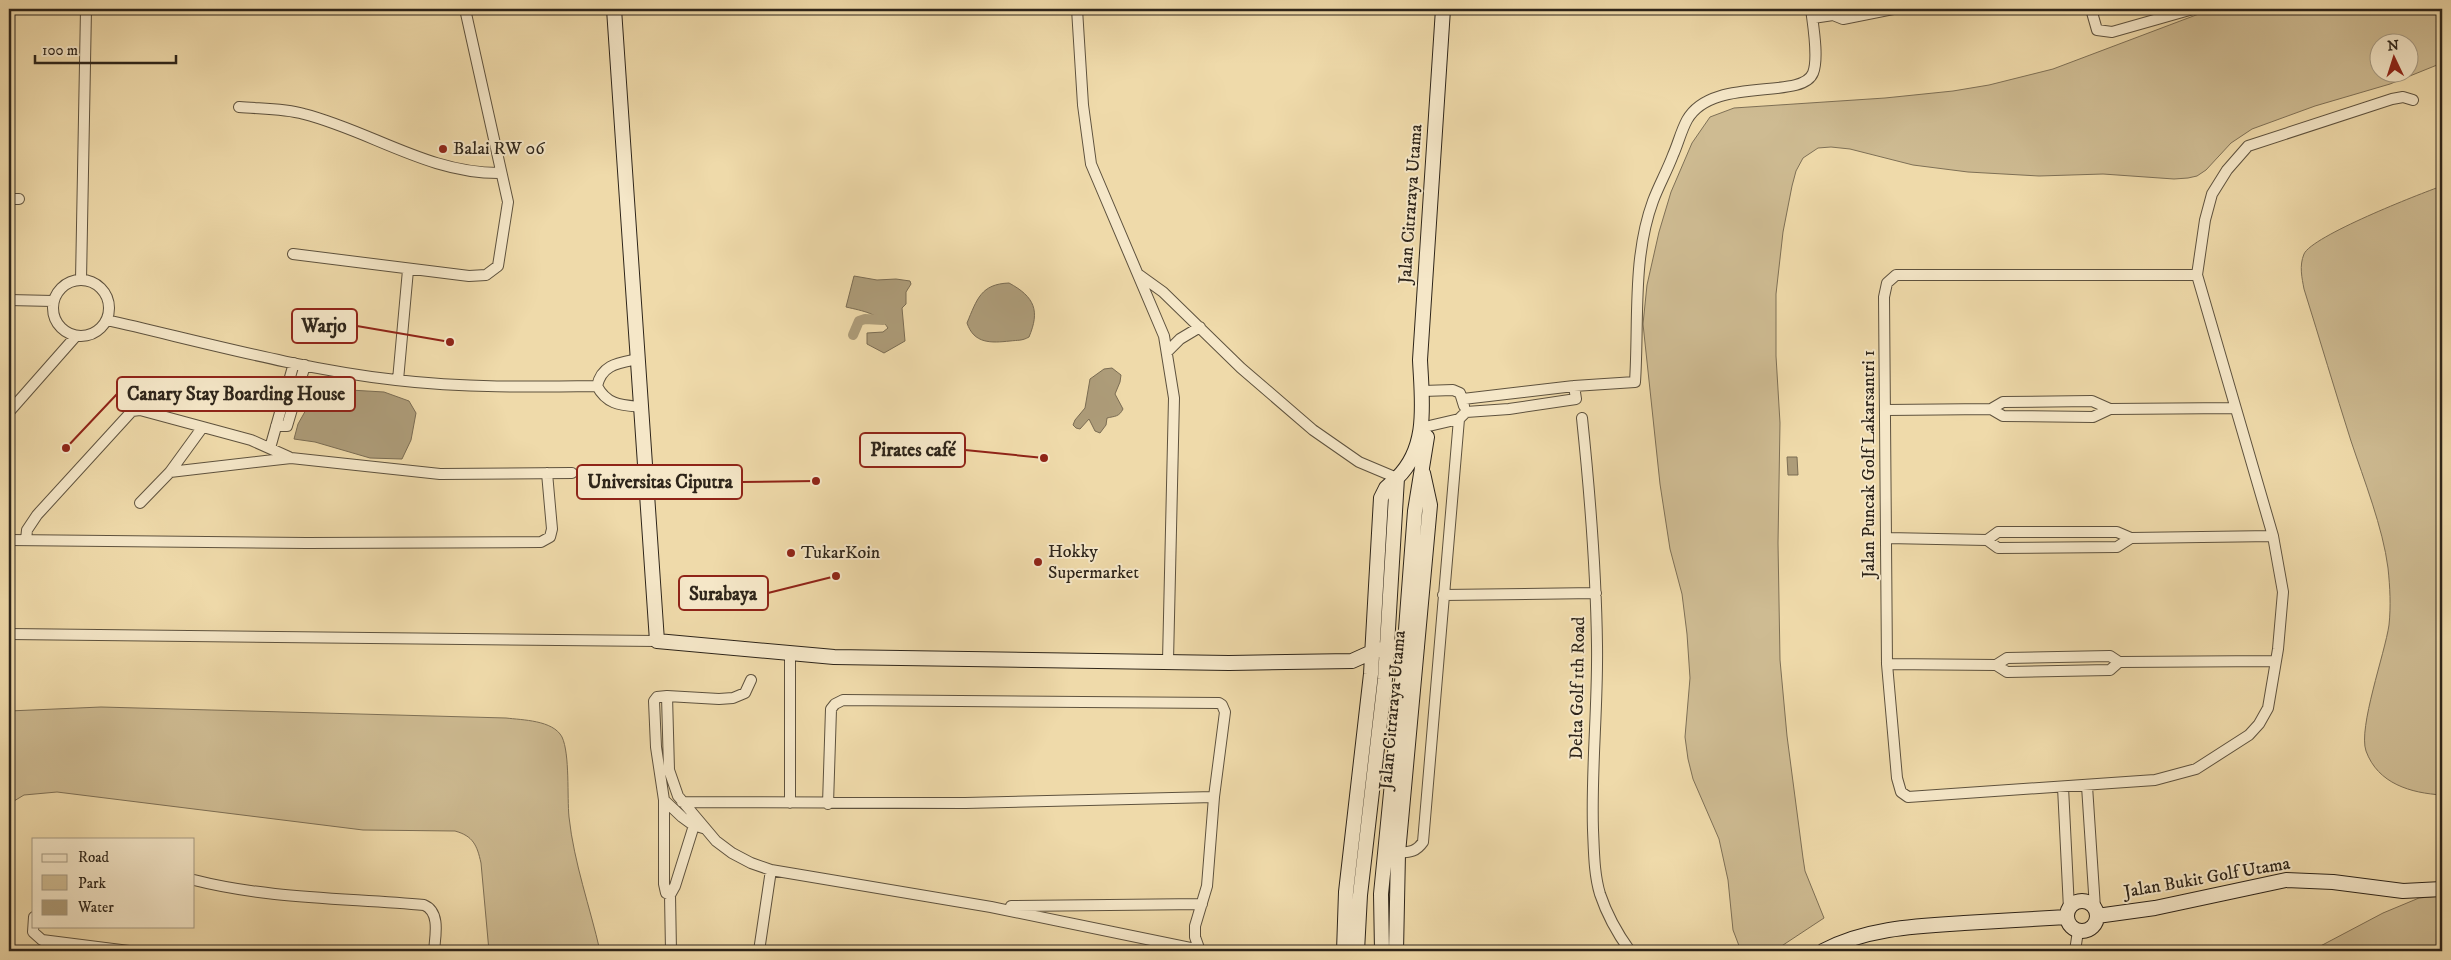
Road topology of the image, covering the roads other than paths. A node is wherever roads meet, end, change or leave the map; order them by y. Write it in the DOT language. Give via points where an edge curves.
graph roads {
  1 [pos="86,9"];
  2 [pos="465,9"];
  3 [pos="614,9"];
  4 [pos="1077,9"];
  5 [pos="1443,9"];
  6 [pos="1893,9"];
  7 [pos="2091,9"];
  8 [pos="2193,9"];
  9 [pos="1832,12"];
  10 [pos="1812,14"];
  11 [pos="2413,100"];
  12 [pos="239,107"];
  13 [pos="501,173"];
  14 [pos="293,254"];
  15 [pos="408,270"];
  16 [pos="1138,274"];
  17 [pos="2197,275"];
  18 [pos="81,280"];
  19 [pos="9,300"];
  20 [pos="53,301"];
  21 [pos="107,320"];
  22 [pos="1200,328"];
  23 [pos="76,336"];
  24 [pos="1166,352"];
  25 [pos="638,359"];
  26 [pos="294,363"];
  27 [pos="305,365"];
  28 [pos="398,380"];
  29 [pos="597,386"];
  30 [pos="1574,386"];
  31 [pos="1423,396"];
  32 [pos="1463,399"];
  33 [pos="641,407"];
  34 [pos="2236,408"];
  35 [pos="1991,409"];
  36 [pos="2110,409"];
  37 [pos="1886,410"];
  38 [pos="9,412"];
  39 [pos="1462,415"];
  40 [pos="1582,418"];
  41 [pos="276,426"];
  42 [pos="1429,426"];
  43 [pos="202,428"];
  44 [pos="270,448"];
  45 [pos="291,458"];
  46 [pos="170,472"];
  47 [pos="547,473"];
  48 [pos="572,473"];
  49 [pos="1397,478"];
  50 [pos="140,503"];
  51 [pos="2273,536"];
  52 [pos="1887,538"];
  53 [pos="2131,538"];
  54 [pos="9,540"];
  55 [pos="26,540"];
  56 [pos="1987,540"];
  57 [pos="1596,593"];
  58 [pos="1443,595"];
  59 [pos="9,634"];
  60 [pos="657,641"];
  61 [pos="1386,648"];
  62 [pos="1410,648"];
  63 [pos="1372,652"];
  64 [pos="790,654"];
  65 [pos="2275,660"];
  66 [pos="1168,661"];
  67 [pos="1352,661"];
  68 [pos="1887,664"];
  69 [pos="1371,674"];
  70 [pos="1385,679"];
  71 [pos="751,680"];
  72 [pos="1408,682"];
  73 [pos="667,696"];
  74 [pos="2087,786"];
  75 [pos="2063,788"];
  76 [pos="1214,797"];
  77 [pos="664,800"];
  78 [pos="682,802"];
  79 [pos="790,803"];
  80 [pos="828,804"];
  81 [pos="698,823"];
  82 [pos="1398,853"];
  83 [pos="771,870"];
  84 [pos="195,880"];
  85 [pos="2442,889"];
  86 [pos="670,895"];
  87 [pos="1202,904"];
  88 [pos="991,907"];
  89 [pos="2096,912"];
  90 [pos="2068,913"];
  91 [pos="33,928"];
  92 [pos="2078,931"];
  93 [pos="129,951"];
  94 [pos="434,951"];
  95 [pos="671,951"];
  96 [pos="758,951"];
  97 [pos="1200,951"];
  98 [pos="1344,951"];
  99 [pos="1358,951"];
  100 [pos="1382,951"];
  101 [pos="1396,951"];
  102 [pos="1630,951"];
  103 [pos="1823,951"];
  104 [pos="2075,951"];
  1 -- 18 [label="street"];
  2 -- 13 [label="street"];
  3 -- 25 [label="street"];
  4 -- 16 [label="street" via="1083,105 1091,164"];
  5 -- 31 [label="street, Jalan Citraraya Utama" via="1420,360"];
  6 -- 9 [label="street" via="1843,19"];
  7 -- 8 [label="street" via="2097,30 2112,32"];
  9 -- 10 [label="street"];
  10 -- 30 [label="street" via="1816,63 1813,75 1806,81 1715,96 1687,119 1653,202 1644,239 1636,319 1635,382"];
  11 -- 17 [label="street, Jalan Puncak Golf Lakarsantri 1" via="2403,97 2392,99 2248,146 2212,194"];
  12 -- 13 [label="street" via="306,114 430,162 480,173"];
  13 -- 15 [label="street" via="508,216 500,262 495,270 486,275 469,276"];
  14 -- 15 [label="street"];
  15 -- 28 [label="street"];
  16 -- 22 [label="street" via="1163,292"];
  16 -- 24 [label="street" via="1164,336"];
  17 -- 34 [label="street, Jalan Puncak Golf Lakarsantri 1"];
  17 -- 37 [label="street, Jalan Puncak Golf Lakarsantri 1" via="1896,275 1887,283 1884,297"];
  18 -- 20 [label="street" via="64,286"];
  18 -- 21 [label="street" via="90,282 105,293 109,311"];
  19 -- 20 [label="street"];
  20 -- 23 [label="street" via="55,319 67,333"];
  21 -- 23 [label="street" via="94,333"];
  21 -- 26 [label="street"];
  22 -- 24 [label="street" via="1180,339"];
  22 -- 49 [label="street" via="1313,430 1360,462"];
  23 -- 38 [label="street"];
  24 -- 66 [label="street" via="1174,398"];
  25 -- 29 [label="street" via="607,367"];
  25 -- 33 [label="street"];
  26 -- 27 [label="street"];
  26 -- 41 [label="street"];
  27 -- 28 [label="street"];
  27 -- 41 [label="street" via="287,426"];
  28 -- 29 [label="street" via="528,387"];
  29 -- 33 [label="street" via="604,398 612,403"];
  30 -- 32 [label="street"];
  30 -- 39 [label="street" via="1576,399"];
  31 -- 32 [label="street" via="1453,390"];
  31 -- 42 [label="street, Jalan Citraraya Utama"];
  31 -- 49 [label="street, Jalan Citraraya Utama" via="1417,451"];
  32 -- 39 [label="street"];
  33 -- 60 [label="street"];
  34 -- 36 [label="street"];
  34 -- 51 [label="street, Jalan Puncak Golf Lakarsantri 1"];
  35 -- 36 [label="street" via="2003,402 2092,401"];
  35 -- 36 [label="street" via="2003,416 2094,417"];
  35 -- 37 [label="street"];
  37 -- 52 [label="street, Jalan Puncak Golf Lakarsantri 1"];
  39 -- 42 [label="street"];
  39 -- 58 [label="street"];
  40 -- 57 [label="street, Delta Golf 1th Road"];
  41 -- 44 [label="street"];
  42 -- 62 [label="street, Jalan Citraraya Utama" via="1414,511"];
  43 -- 44 [label="street"];
  43 -- 46 [label="street"];
  43 -- 55 [label="street" via="140,410 132,411 37,515 27,530"];
  44 -- 45 [label="street"];
  45 -- 46 [label="street"];
  45 -- 47 [label="street" via="440,474"];
  46 -- 50 [label="street"];
  47 -- 48 [label="street"];
  47 -- 55 [label="street" via="552,529 550,537 541,542"];
  49 -- 61 [label="street, Jalan Citraraya Utama"];
  49 -- 63 [label="street, Jalan Citraraya Utama" via="1381,498"];
  51 -- 53 [label="street"];
  51 -- 65 [label="street, Jalan Puncak Golf Lakarsantri 1" via="2283,592"];
  52 -- 56 [label="street"];
  52 -- 68 [label="street, Jalan Puncak Golf Lakarsantri 1"];
  53 -- 56 [label="street" via="2117,532 1998,532"];
  53 -- 56 [label="street" via="2117,547 1998,548"];
  54 -- 55 [label="street"];
  57 -- 58 [label="street"];
  57 -- 102 [label="street, Delta Golf 1th Road" via="1595,729 1591,784 1594,864 1608,915"];
  58 -- 82 [label="street" via="1423,842 1411,852"];
  59 -- 60 [label="street"];
  60 -- 64 [label="street"];
  61 -- 62 [label="street"];
  61 -- 63 [label="street"];
  61 -- 70 [label="street, Jalan Citraraya Utama"];
  62 -- 72 [label="street, Jalan Citraraya Utama"];
  63 -- 67 [label="street"];
  63 -- 69 [label="street, Jalan Citraraya Utama"];
  64 -- 66 [label="street"];
  64 -- 79 [label="street"];
  65 -- 68 [label="street" via="2119,662 2110,656 2008,658 1996,665"];
  65 -- 74 [label="street, Jalan Puncak Golf Lakarsantri 1" via="2268,708 2249,735 2196,769 2178,775"];
  66 -- 67 [label="street"];
  67 -- 69 [label="street"];
  68 -- 75 [label="street, Jalan Puncak Golf Lakarsantri 1" via="1897,778 1901,792 1908,797"];
  69 -- 70 [label="street"];
  69 -- 98 [label="street, Jalan Citraraya Utama" via="1346,892"];
  70 -- 72 [label="street"];
  70 -- 99 [label="street, Jalan Citraraya Utama" via="1360,895"];
  71 -- 73 [label="street" via="745,693 734,698"];
  72 -- 82 [label="street, Jalan Citraraya Utama"];
  72 -- 100 [label="street, Jalan Citraraya Utama" via="1382,894"];
  73 -- 77 [label="street" via="654,700 656,747"];
  73 -- 78 [label="street" via="669,770"];
  74 -- 75 [label="street, Jalan Puncak Golf Lakarsantri 1"];
  74 -- 89 [label="street"];
  75 -- 90 [label="street"];
  76 -- 80 [label="street"];
  76 -- 80 [label="street" via="1225,712 1219,703 850,700 834,704 831,710"];
  76 -- 87 [label="street" via="1207,886"];
  77 -- 81 [label="street"];
  77 -- 86 [label="street" via="664,876 665,890"];
  78 -- 79 [label="street"];
  78 -- 81 [label="street"];
  79 -- 80 [label="street"];
  81 -- 83 [label="street" via="732,853"];
  81 -- 86 [label="street"];
  82 -- 101 [label="street, Jalan Citraraya Utama"];
  83 -- 88 [label="street"];
  83 -- 96 [label="street"];
  84 -- 94 [label="street" via="281,894 424,905 433,911 435,917"];
  85 -- 89 [label="street, Jalan Bukit Golf Utama" via="2403,891 2286,880 2155,908"];
  86 -- 95 [label="street"];
  87 -- 88 [label="street"];
  87 -- 97 [label="street" via="1195,926"];
  88 -- 97 [label="street"];
  89 -- 90 [label="street" via="2091,904 2082,901 2073,904"];
  89 -- 92 [label="street" via="2092,928"];
  90 -- 92 [label="street" via="2072,927"];
  90 -- 103 [label="street" via="1917,926 1867,934 1839,942"];
  91 -- 93 [label="street" via="37,938 42,940"];
  92 -- 104 [label="street"];
}
